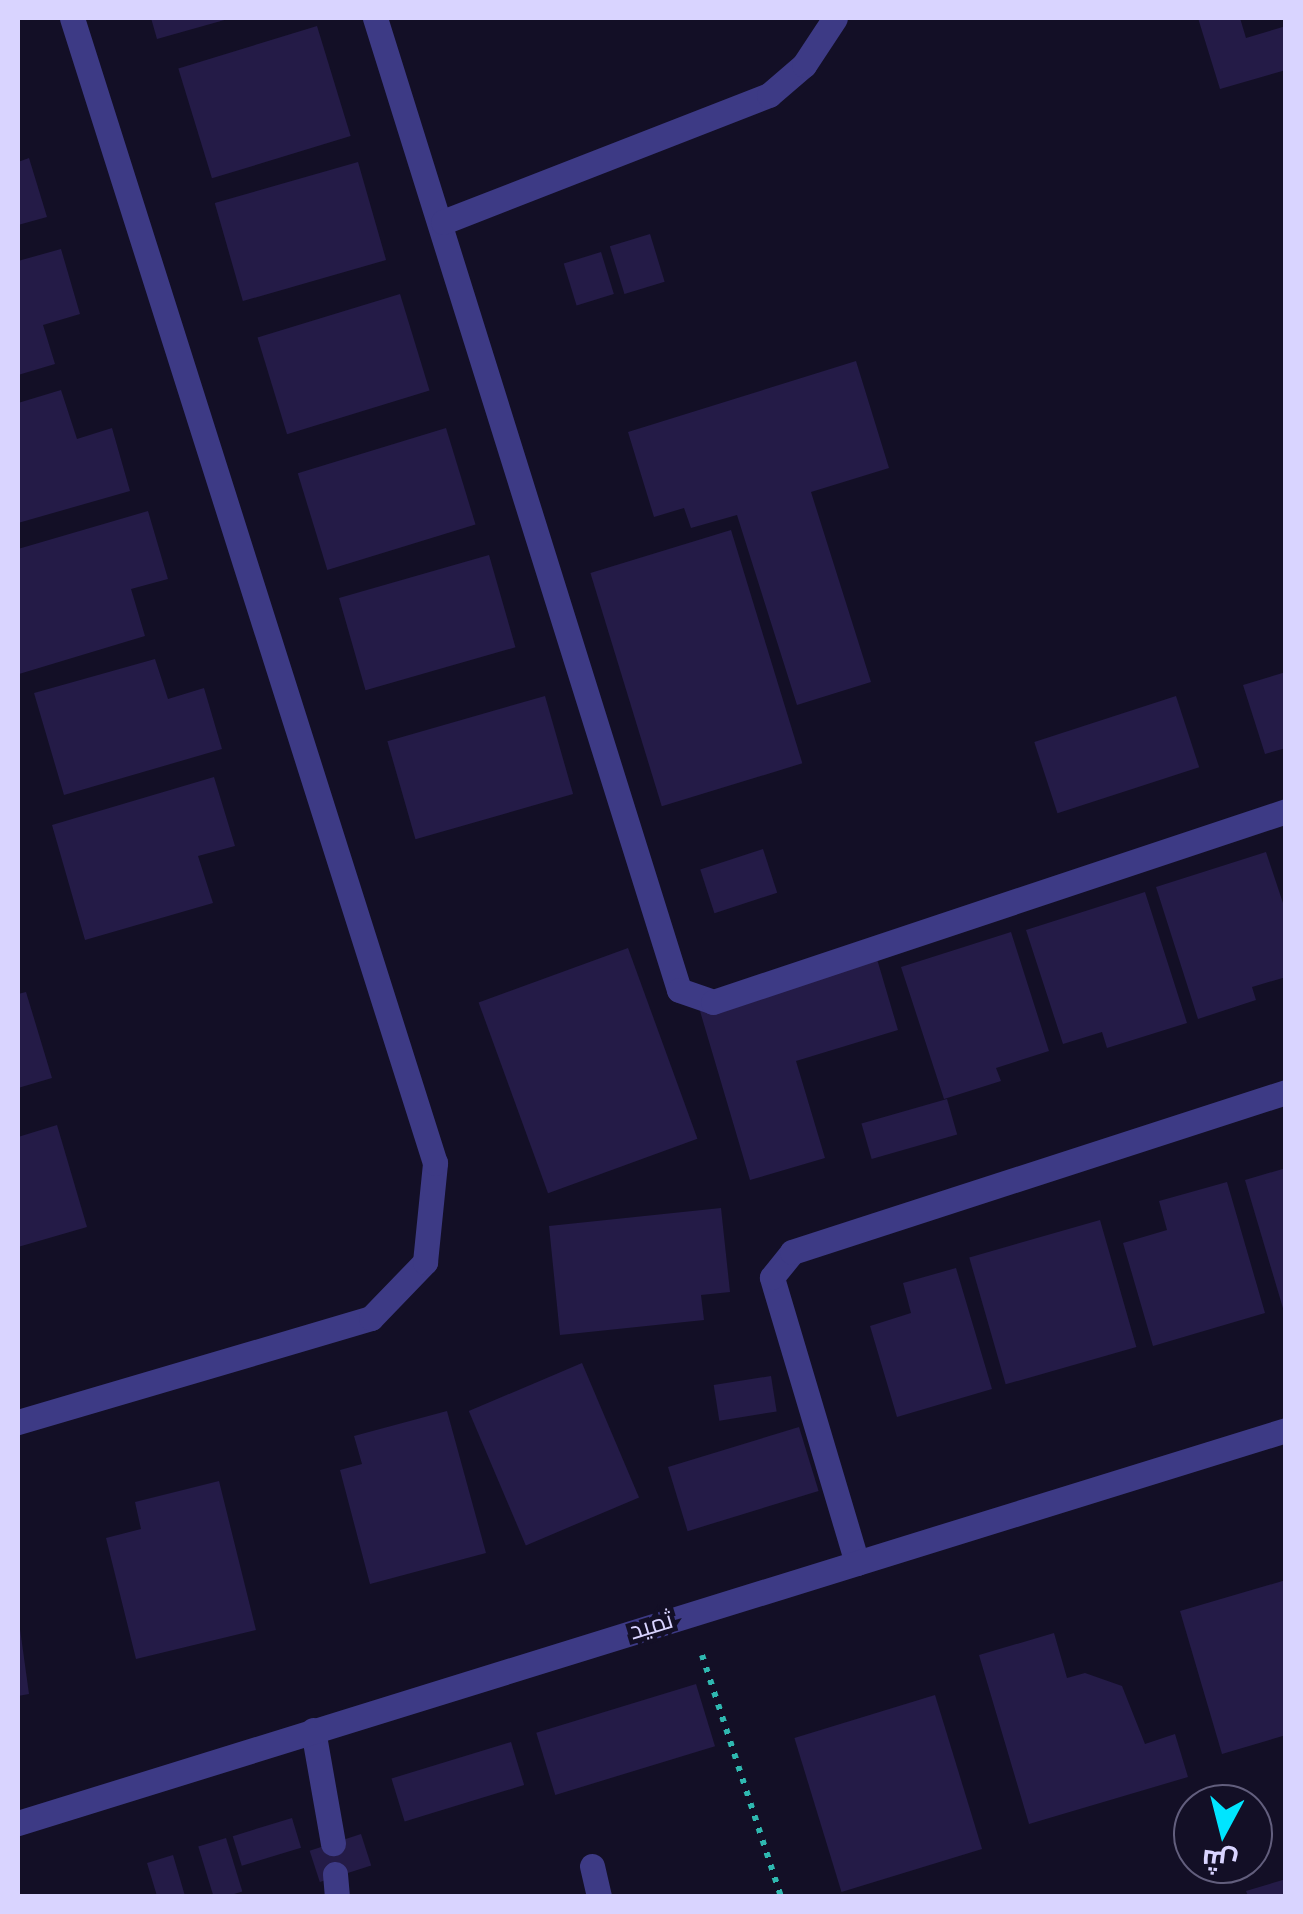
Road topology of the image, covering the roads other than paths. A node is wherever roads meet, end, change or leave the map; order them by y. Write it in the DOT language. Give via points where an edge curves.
graph roads {
  1 [pos="72,18"];
  2 [pos="375,18"];
  3 [pos="835,18"];
  4 [pos="443,222"];
  5 [pos="1286,811"];
  6 [pos="1286,1092"];
  7 [pos="18,1422"];
  8 [pos="1286,1430"];
  9 [pos="857,1562"];
  10 [pos="312,1730"];
  11 [pos="18,1823"];
  12 [pos="333,1843"];
  13 [pos="592,1866"];
  14 [pos="599,1896"];
  1 -- 7 [label="street" via="435,1163 426,1262 371,1318"];
  2 -- 4 [label="street"];
  3 -- 4 [label="street" via="804,65 769,95"];
  4 -- 5 [label="street" via="679,990 714,1002"];
  6 -- 9 [label="street" via="792,1252 772,1277"];
  8 -- 9 [label="street, ثميد"];
  9 -- 10 [label="street, ثميد"];
  10 -- 11 [label="street, ثميد"];
  10 -- 12 [label="street"];
  13 -- 14 [label="street"];
}
